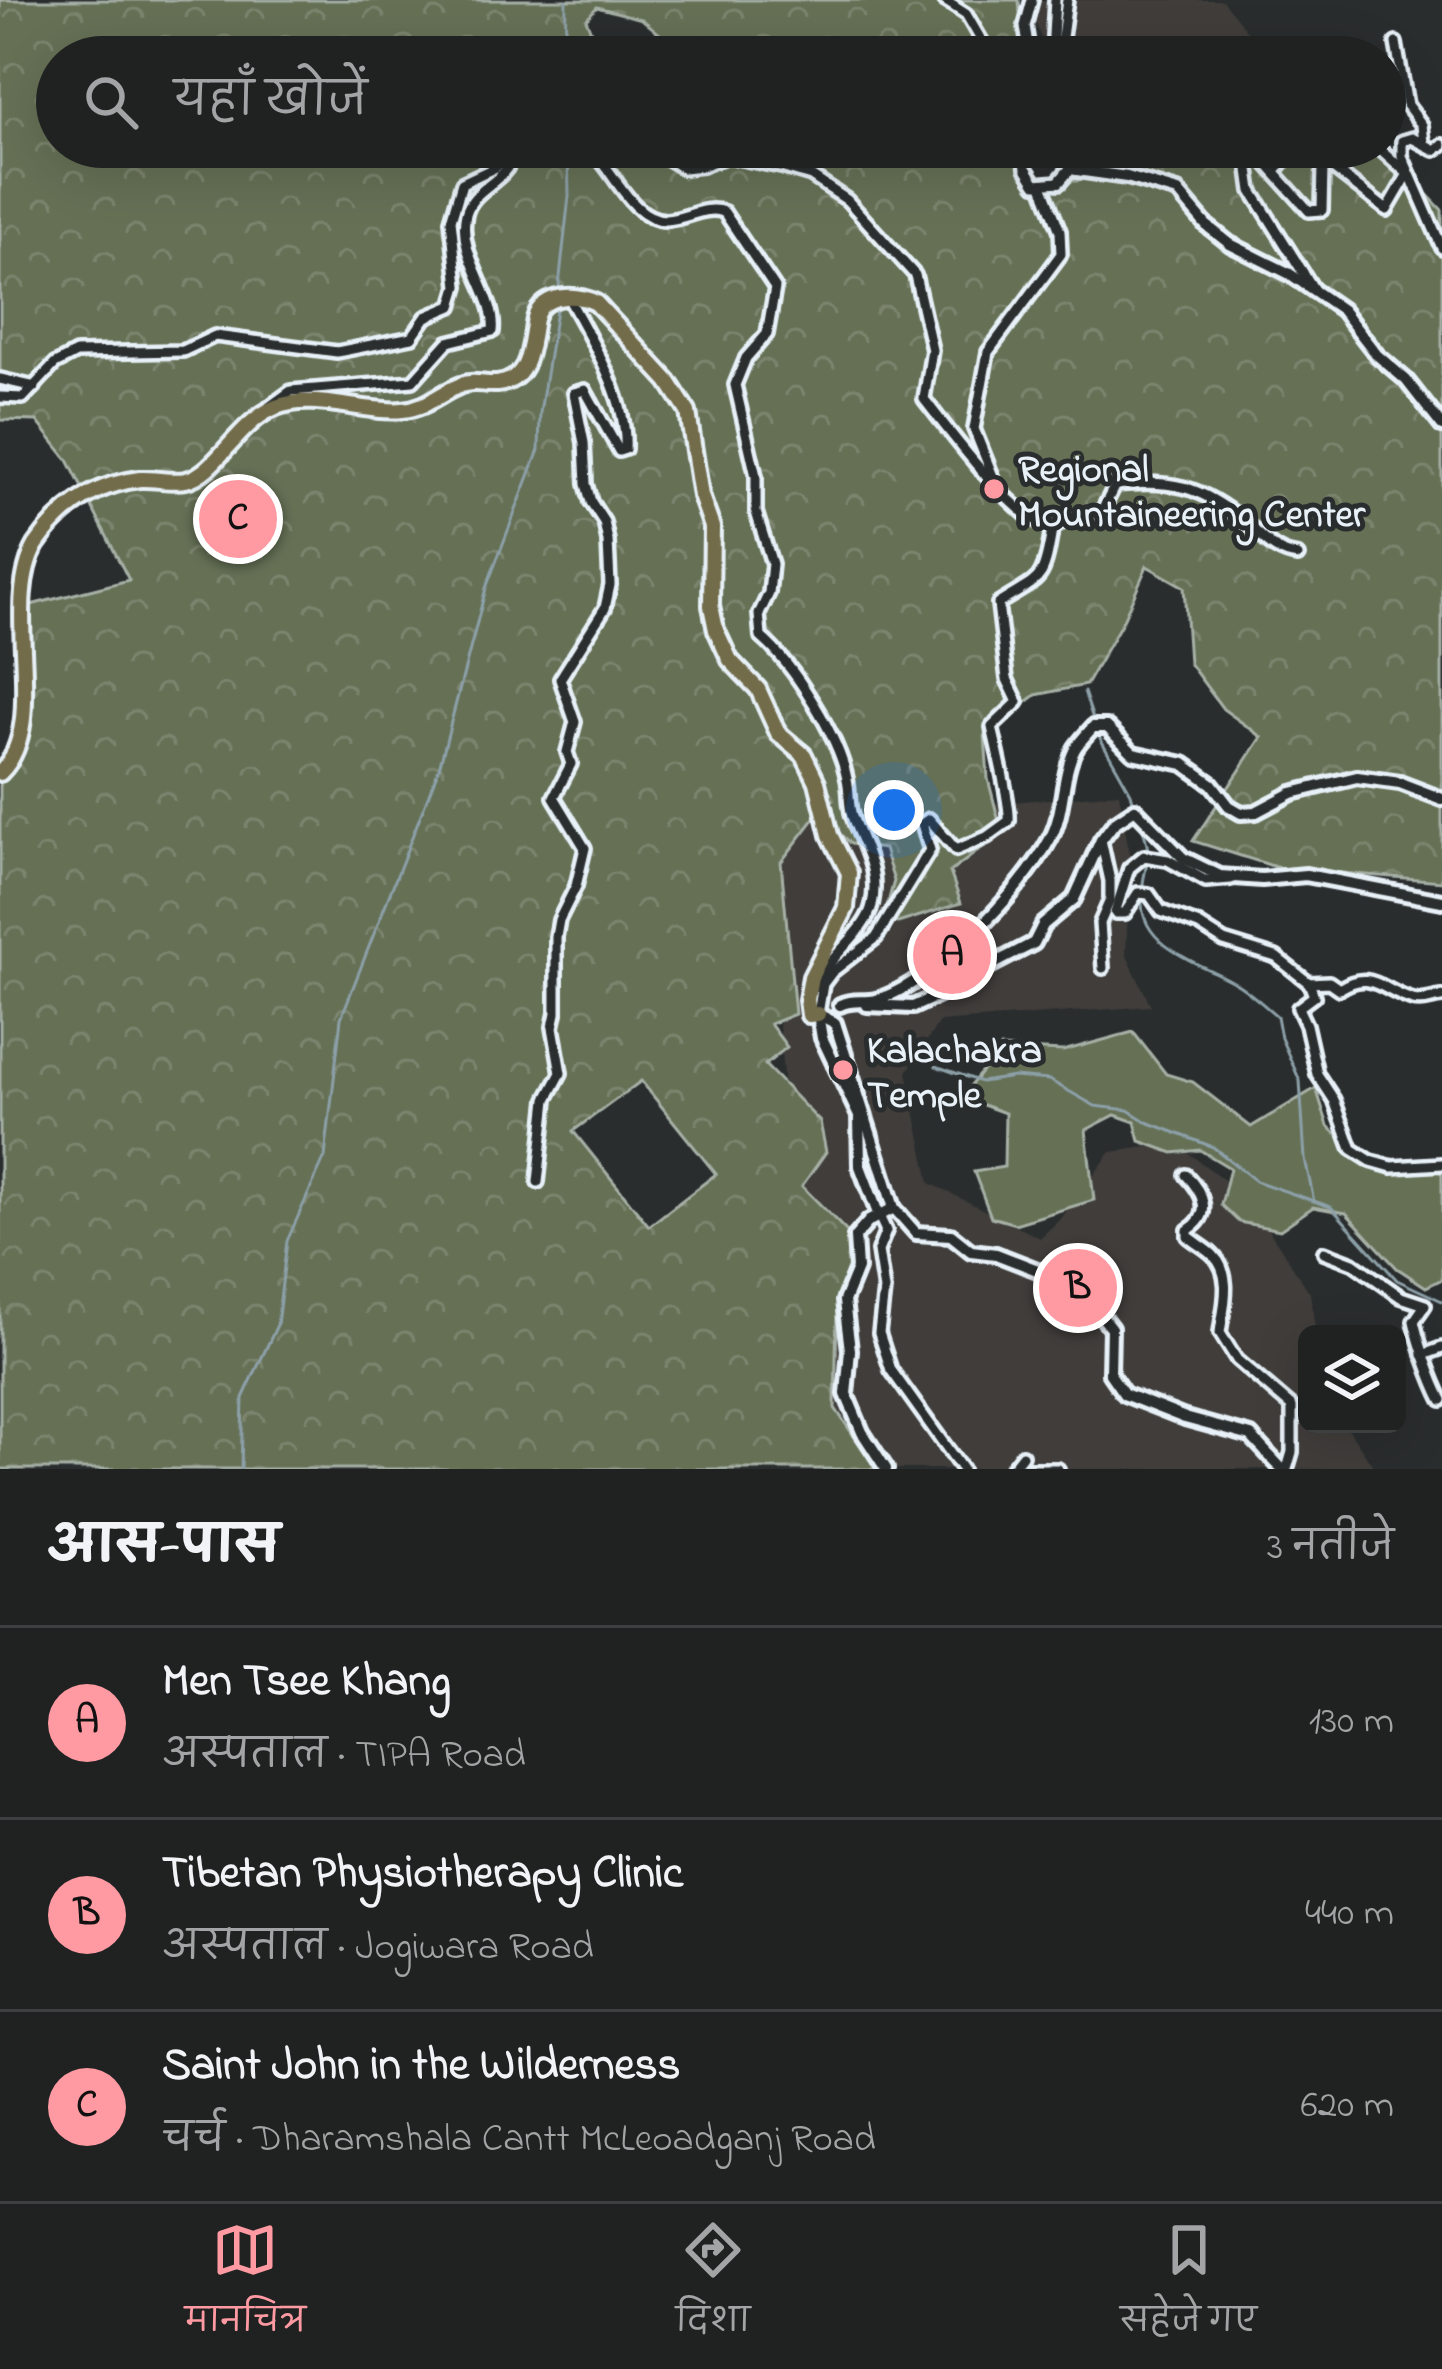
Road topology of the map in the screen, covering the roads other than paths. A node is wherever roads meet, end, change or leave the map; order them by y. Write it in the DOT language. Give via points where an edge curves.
graph roads {
  1 [pos="944,0"];
  2 [pos="1032,0"];
  3 [pos="1055,0"];
  4 [pos="1067,0"];
  5 [pos="979,36"];
  6 [pos="1027,36"];
  7 [pos="1053,36"];
  8 [pos="1061,36"];
  9 [pos="1406,99"];
  10 [pos="1406,139"];
  11 [pos="1424,142"];
  12 [pos="1442,145"];
  13 [pos="494,168"];
  14 [pos="507,168"];
  15 [pos="605,168"];
  16 [pos="784,168"];
  17 [pos="1026,168"];
  18 [pos="1248,168"];
  19 [pos="1271,168"];
  20 [pos="1323,168"];
  21 [pos="1333,168"];
  22 [pos="1401,168"];
  23 [pos="1406,168"];
  24 [pos="1070,169"];
  25 [pos="1408,174"];
  26 [pos="1059,182"];
  27 [pos="1042,185"];
  28 [pos="1442,248"];
  29 [pos="1317,294"];
  30 [pos="562,297"];
  31 [pos="0,379"];
  32 [pos="36,386"];
  33 [pos="0,397"];
  34 [pos="261,416"];
  35 [pos="1442,426"];
  36 [pos="998,489"];
  37 [pos="1052,530"];
  38 [pos="1298,556"];
  39 [pos="0,773"];
  40 [pos="1442,799"];
  41 [pos="1101,840"];
  42 [pos="1232,878"];
  43 [pos="1442,901"];
  44 [pos="1103,968"];
  45 [pos="1309,983"];
  46 [pos="1442,997"];
  47 [pos="840,1005"];
  48 [pos="818,1014"];
  49 [pos="1442,1164"];
  50 [pos="1186,1175"];
  51 [pos="538,1182"];
  52 [pos="894,1208"];
  53 [pos="879,1216"];
  54 [pos="1324,1252"];
  55 [pos="1442,1348"];
  56 [pos="1423,1355"];
  57 [pos="1442,1400"];
  58 [pos="1022,1455"];
  59 [pos="886,1469"];
  60 [pos="962,1469"];
  61 [pos="1011,1469"];
  62 [pos="1020,1469"];
  63 [pos="1058,1469"];
  64 [pos="1285,1469"];
  1 -- 5 [label="street" via="967,14"];
  2 -- 6 [label="street"];
  3 -- 7 [label="street"];
  4 -- 8 [label="street"];
  9 -- 11 [label="street"];
  10 -- 11 [label="street"];
  11 -- 12 [label="street" via="1435,150"];
  13 -- 32 [label="street" via="462,183 452,220 452,305 426,317 412,338 337,352 215,336 183,351 76,353"];
  14 -- 34 [label="street" via="466,211 468,250 495,315 493,331 448,342 412,381 291,391"];
  15 -- 48 [label="street" via="640,211 663,220 724,212 776,288 767,334 735,385 772,563 761,638 782,655 815,707 847,776 851,812 874,869 871,910 818,979"];
  16 -- 36 [label="street" via="847,200 915,275 932,350 925,399"];
  17 -- 27 [label="street"];
  18 -- 29 [label="street" via="1252,190"];
  19 -- 20 [label="street" via="1316,213 1324,202"];
  21 -- 25 [label="street" via="1387,210"];
  22 -- 25 [label="street"];
  23 -- 25 [label="street"];
  24 -- 26 [label="street"];
  24 -- 29 [label="street" via="1178,192 1230,244"];
  25 -- 28 [label="street"];
  26 -- 27 [label="street"];
  27 -- 36 [label="street" via="1061,254 988,352 974,409"];
  29 -- 35 [label="street" via="1342,310"];
  30 -- 34 [label="main road" via="535,318 527,360 499,384 474,381 402,411 290,403"];
  30 -- 48 [label="main road" via="596,303 688,412 712,527 716,630 818,782 849,873 846,908 811,976 807,1010"];
  30 -- 51 [label="street" via="612,386 626,438 619,451 585,390 574,393 586,484 608,541 610,585 605,608 560,680 575,722 572,764 554,797 585,848 556,937 553,1027 561,1072 547,1100"];
  31 -- 32 [label="street"];
  32 -- 33 [label="street" via="23,398"];
  34 -- 39 [label="main road" via="188,480 135,479 95,489 34,547 23,574 16,756"];
  36 -- 37 [label="street"];
  37 -- 38 [label="street" via="1102,511 1115,485 1165,480 1223,506 1276,552"];
  37 -- 48 [label="street" via="1045,570 1032,587 998,604 1007,679 1018,702 992,727 1009,820 956,850 929,819 922,824 930,850 876,938 823,984"];
  40 -- 47 [label="street" via="1357,777 1241,813 1184,764 1133,753 1107,727 1093,728 1075,749 1053,835 1012,893 912,983 877,1000"];
  41 -- 42 [label="street" via="1138,810 1183,858"];
  41 -- 44 [label="street" via="1110,900 1100,923"];
  41 -- 47 [label="street" via="1074,899 1034,943 913,1007"];
  42 -- 43 [label="street" via="1306,874"];
  42 -- 45 [label="street" via="1206,881 1148,857 1129,868 1115,913 1145,893 1161,911 1276,957"];
  45 -- 46 [label="street" via="1339,988 1354,979 1420,1003"];
  45 -- 49 [label="street" via="1314,996 1298,1008 1352,1149 1393,1167"];
  47 -- 48 [label="street"];
  48 -- 52 [label="street" via="835,1023"];
  48 -- 53 [label="street" via="859,1116 860,1166"];
  50 -- 64 [label="street" via="1205,1213 1188,1236 1222,1269 1220,1333 1237,1360 1292,1407"];
  52 -- 53 [label="street"];
  52 -- 64 [label="street" via="916,1233 950,1235 971,1251 1040,1271 1111,1328 1110,1374 1124,1394 1251,1436"];
  53 -- 59 [label="street" via="856,1237 857,1269 844,1300 846,1394"];
  53 -- 60 [label="street" via="886,1231 878,1251 879,1334 892,1370"];
  54 -- 56 [label="street" via="1425,1305 1414,1321"];
  55 -- 56 [label="street"];
  56 -- 57 [label="street"];
  58 -- 61 [label="street"];
  62 -- 63 [label="street"];
}
